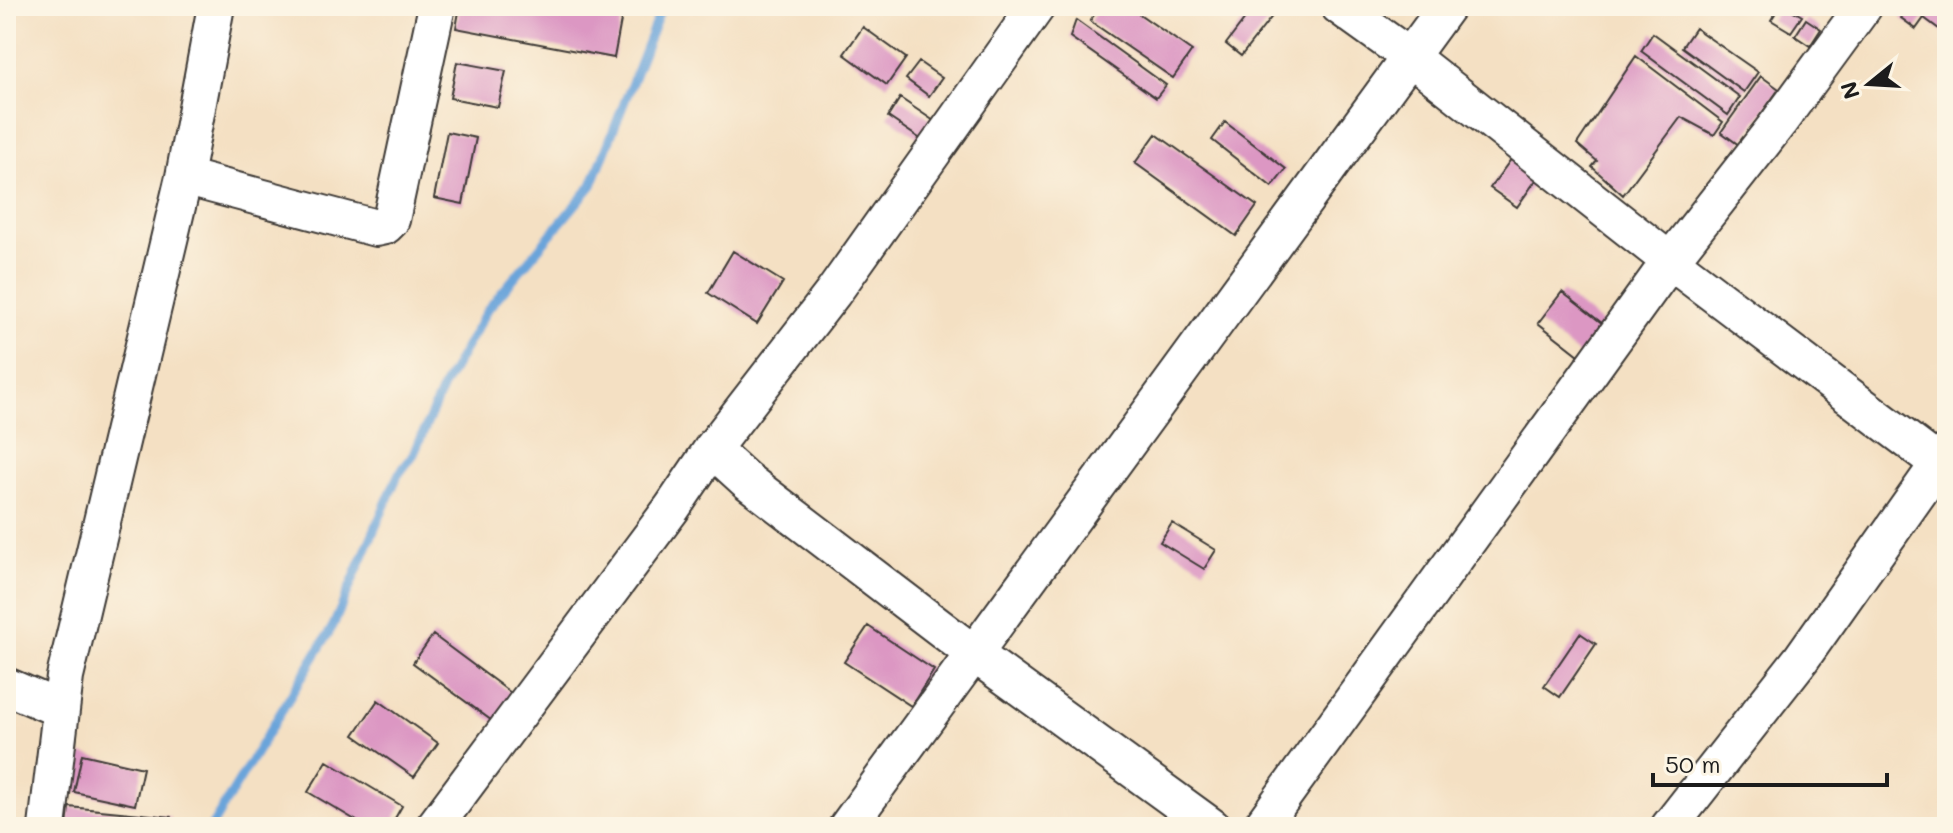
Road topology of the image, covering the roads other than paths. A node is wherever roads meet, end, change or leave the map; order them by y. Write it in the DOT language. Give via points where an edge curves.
graph roads {
  1 [pos="216,6"];
  2 [pos="437,6"];
  3 [pos="1037,6"];
  4 [pos="1339,6"];
  5 [pos="1447,6"];
  6 [pos="1864,6"];
  7 [pos="1410,57"];
  8 [pos="184,177"];
  9 [pos="1670,261"];
  10 [pos="712,449"];
  11 [pos="1943,457"];
  12 [pos="973,653"];
  13 [pos="6,686"];
  14 [pos="60,709"];
  15 [pos="47,827"];
  16 [pos="434,827"];
  17 [pos="847,827"];
  18 [pos="1212,827"];
  19 [pos="1261,827"];
  20 [pos="1669,827"];
  1 -- 8 [label="street"];
  2 -- 8 [label="street" via="391,220 385,226 376,228"];
  3 -- 10 [label="street" via="833,293"];
  4 -- 7 [label="street"];
  5 -- 7 [label="street"];
  6 -- 9 [label="street"];
  7 -- 9 [label="street"];
  7 -- 12 [label="street"];
  8 -- 14 [label="street"];
  9 -- 11 [label="street"];
  9 -- 19 [label="street"];
  10 -- 12 [label="street"];
  10 -- 16 [label="street"];
  11 -- 20 [label="street" via="1801,659"];
  12 -- 17 [label="street"];
  12 -- 18 [label="street"];
  13 -- 14 [label="street"];
  14 -- 15 [label="street"];
}
